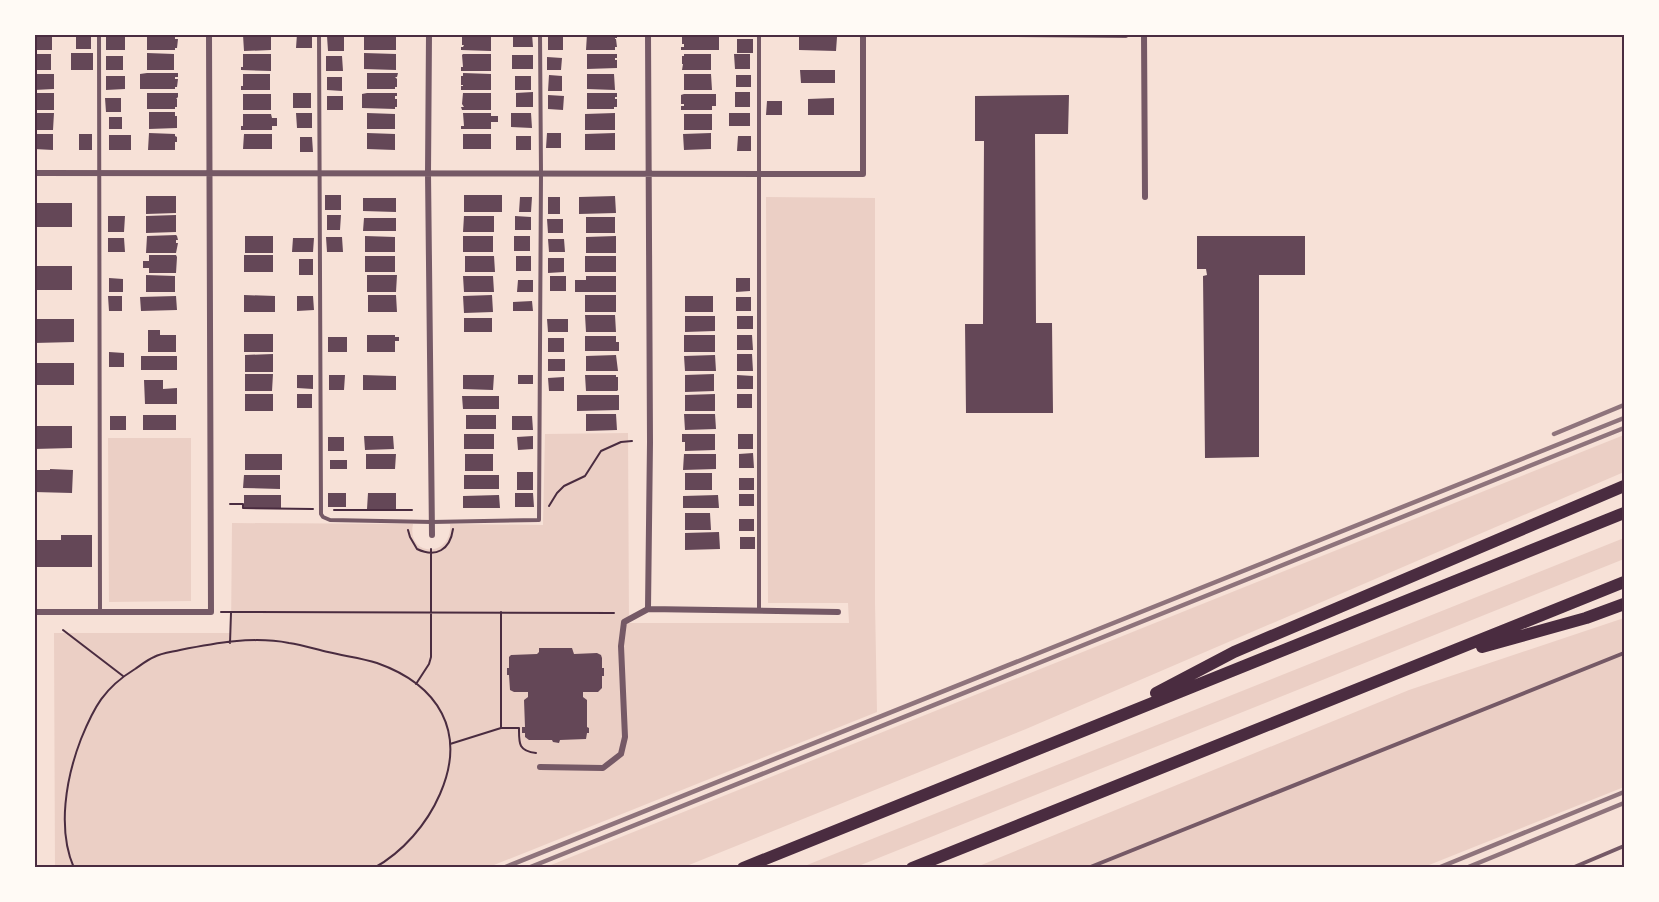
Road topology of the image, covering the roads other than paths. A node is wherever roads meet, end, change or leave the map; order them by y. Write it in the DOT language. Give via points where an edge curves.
graph roads {
  1 [pos="99,34"];
  2 [pos="209,34"];
  3 [pos="319,34"];
  4 [pos="429,34"];
  5 [pos="540,34"];
  6 [pos="648,34"];
  7 [pos="759,34"];
  8 [pos="863,34"];
  9 [pos="921,34"];
  10 [pos="1126,34"];
  11 [pos="1144,34"];
  12 [pos="34,173"];
  13 [pos="99,173"];
  14 [pos="210,173"];
  15 [pos="319,173"];
  16 [pos="428,173"];
  17 [pos="541,174"];
  18 [pos="648,174"];
  19 [pos="759,174"];
  20 [pos="1144,197"];
  21 [pos="1624,486"];
  22 [pos="1624,513"];
  23 [pos="432,522"];
  24 [pos="432,535"];
  25 [pos="1624,582"];
  26 [pos="1624,604"];
  27 [pos="648,609"];
  28 [pos="759,611"];
  29 [pos="34,612"];
  30 [pos="100,612"];
  31 [pos="838,612"];
  32 [pos="1624,653"];
  33 [pos="1426,662"];
  34 [pos="1096,724"];
  35 [pos="540,767"];
  36 [pos="1624,846"];
  37 [pos="743,867"];
  38 [pos="912,867"];
  39 [pos="1088,867"];
  40 [pos="1572,867"];
  1 -- 13 [label="lane"];
  2 -- 14 [label="street"];
  3 -- 15 [label="lane"];
  4 -- 16 [label="street"];
  5 -- 17 [label="lane"];
  6 -- 18 [label="street"];
  7 -- 19 [label="lane"];
  8 -- 19 [label="street" via="863,174"];
  9 -- 10 [label="lane"];
  11 -- 20 [label="street"];
  12 -- 13 [label="street"];
  13 -- 14 [label="street"];
  13 -- 30 [label="lane"];
  14 -- 15 [label="street"];
  14 -- 30 [label="street" via="212,612"];
  15 -- 16 [label="street"];
  15 -- 23 [label="lane" via="321,514 330,520"];
  16 -- 17 [label="street"];
  16 -- 23 [label="street"];
  17 -- 18 [label="street"];
  17 -- 23 [label="lane" via="539,520"];
  18 -- 19 [label="street"];
  18 -- 27 [label="street"];
  19 -- 28 [label="lane"];
  21 -- 34 [label="highway" via="1234,652"];
  22 -- 34 [label="highway"];
  23 -- 24 [label="street"];
  25 -- 33 [label="highway"];
  26 -- 33 [label="highway"];
  27 -- 28 [label="street"];
  27 -- 35 [label="street" via="624,622 621,646 625,737 621,754 603,768"];
  28 -- 31 [label="street"];
  29 -- 30 [label="street"];
  32 -- 39 [label="lane"];
  33 -- 38 [label="highway"];
  34 -- 37 [label="highway"];
  36 -- 40 [label="lane"];
}
